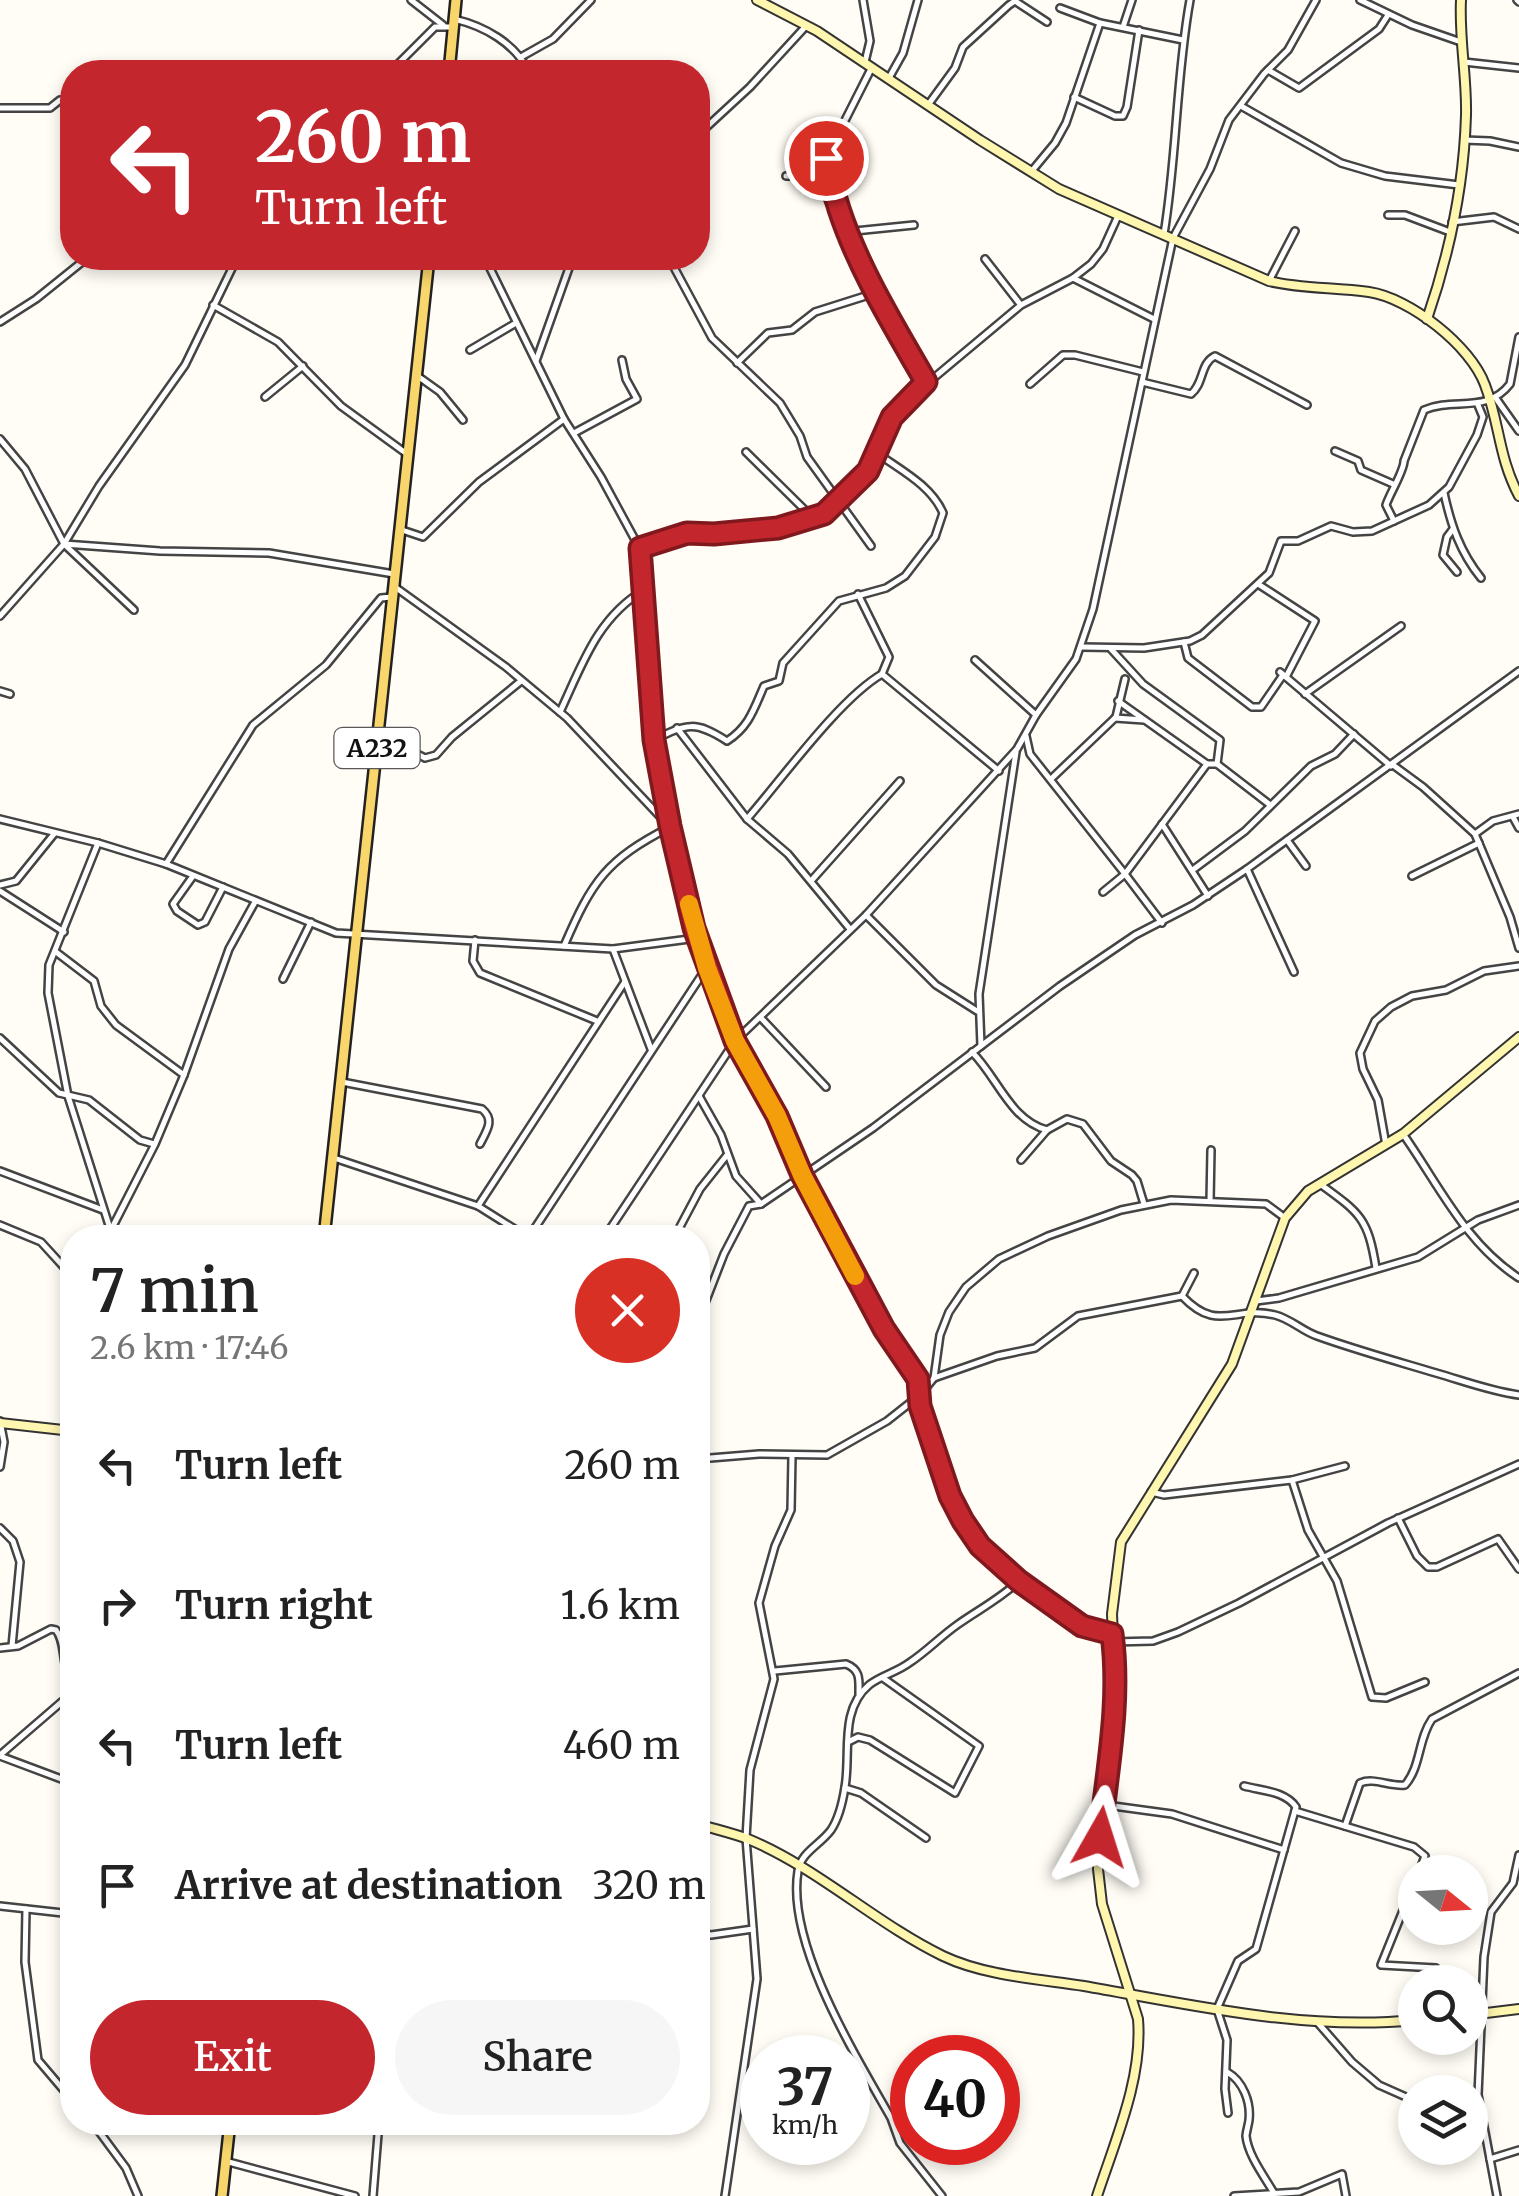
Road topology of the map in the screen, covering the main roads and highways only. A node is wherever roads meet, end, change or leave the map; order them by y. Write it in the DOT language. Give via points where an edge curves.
graph roads {
  1 [pos="456,0"];
  2 [pos="448,60"];
  3 [pos="428,270"];
  4 [pos="325,1225"];
  5 [pos="228,2135"];
  6 [pos="222,2196"];
  1 -- 2 [label="main road"];
  3 -- 4 [label="main road, A232"];
  5 -- 6 [label="main road"];
}
